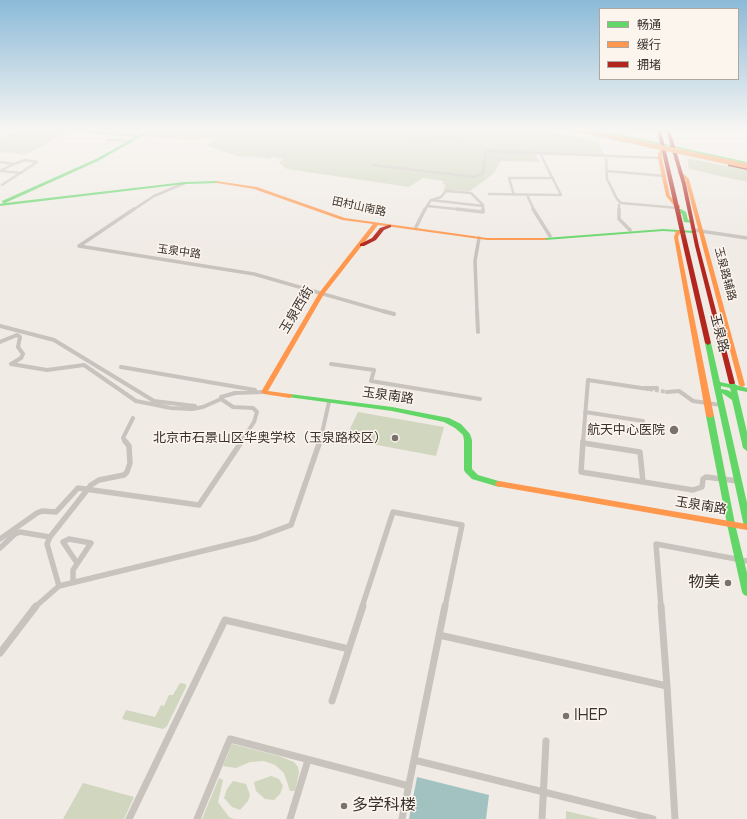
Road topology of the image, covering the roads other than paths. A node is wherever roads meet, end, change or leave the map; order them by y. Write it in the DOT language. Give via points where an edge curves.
graph roads {
  1 [pos="28,168"];
  2 [pos="77,168"];
  3 [pos="81,168"];
  4 [pos="397,168"];
  5 [pos="484,168"];
  6 [pos="548,168"];
  7 [pos="667,168"];
  8 [pos="678,168"];
  9 [pos="1,171"];
  10 [pos="607,171"];
  11 [pos="22,172"];
  12 [pos="553,178"];
  13 [pos="667,179"];
  14 [pos="185,183"];
  15 [pos="1,185"];
  16 [pos="0,190"];
  17 [pos="489,194"];
  18 [pos="514,194"];
  19 [pos="527,195"];
  20 [pos="21,198"];
  21 [pos="431,200"];
  22 [pos="1,204"];
  23 [pos="618,205"];
  24 [pos="427,206"];
  25 [pos="483,206"];
  26 [pos="678,208"];
  27 [pos="376,224"];
  28 [pos="394,226"];
  29 [pos="416,227"];
  30 [pos="695,229"];
  31 [pos="630,230"];
  32 [pos="682,233"];
  33 [pos="550,236"];
  34 [pos="479,238"];
  35 [pos="747,238"];
  36 [pos="360,246"];
  37 [pos="699,252"];
  38 [pos="684,261"];
  39 [pos="716,286"];
  40 [pos="322,293"];
  41 [pos="711,296"];
  42 [pos="690,307"];
  43 [pos="394,314"];
  44 [pos="702,319"];
  45 [pos="0,326"];
  46 [pos="478,332"];
  47 [pos="0,342"];
  48 [pos="712,361"];
  49 [pos="331,364"];
  50 [pos="728,366"];
  51 [pos="121,367"];
  52 [pos="740,386"];
  53 [pos="717,387"];
  54 [pos="657,388"];
  55 [pos="668,391"];
  56 [pos="264,392"];
  57 [pos="480,399"];
  58 [pos="736,399"];
  59 [pos="329,402"];
  60 [pos="709,403"];
  61 [pos="721,405"];
  62 [pos="586,412"];
  63 [pos="133,418"];
  64 [pos="643,421"];
  65 [pos="746,440"];
  66 [pos="583,443"];
  67 [pos="747,448"];
  68 [pos="723,479"];
  69 [pos="738,481"];
  70 [pos="643,482"];
  71 [pos="87,489"];
  72 [pos="747,522"];
  73 [pos="731,524"];
  74 [pos="747,527"];
  75 [pos="50,537"];
  76 [pos="0,539"];
  77 [pos="0,548"];
  78 [pos="743,561"];
  79 [pos="77,563"];
  80 [pos="73,582"];
  81 [pos="59,586"];
  82 [pos="747,592"];
  83 [pos="439,635"];
  84 [pos="349,649"];
  85 [pos="0,653"];
  86 [pos="667,686"];
  87 [pos="332,701"];
  88 [pos="546,741"];
  89 [pos="308,760"];
  90 [pos="414,760"];
  91 [pos="409,786"];
  92 [pos="543,792"];
  93 [pos="129,819"];
  94 [pos="197,819"];
  95 [pos="290,819"];
  96 [pos="402,819"];
  97 [pos="542,819"];
  98 [pos="654,819"];
  99 [pos="674,819"];
  1 -- 11 [label="street"];
  2 -- 22 [label="main road"];
  3 -- 20 [label="main road"];
  4 -- 5 [label="street" via="468,178 483,173"];
  6 -- 12 [label="street"];
  7 -- 13 [label="main road"];
  8 -- 30 [label="main road, 玉泉路"];
  9 -- 11 [label="street"];
  10 -- 13 [label="street"];
  10 -- 26 [label="street" via="609,184 621,203"];
  11 -- 15 [label="street"];
  12 -- 18 [label="street" via="509,178"];
  12 -- 19 [label="street" via="561,195"];
  13 -- 26 [label="main road"];
  14 -- 22 [label="main road, 田村山南路"];
  14 -- 27 [label="main road, 田村山南路" via="244,185 337,217"];
  14 -- 40 [label="street, 玉泉中路" via="154,196 79,246 247,272"];
  15 -- 16 [label="street" via="4,188"];
  17 -- 18 [label="street"];
  18 -- 19 [label="street"];
  19 -- 33 [label="street" via="537,217"];
  20 -- 22 [label="main road"];
  20 -- 29 [label="main road, 田村山南路" via="182,181 223,180 264,187 346,217"];
  21 -- 24 [label="street"];
  21 -- 25 [label="street"];
  21 -- 25 [label="street" via="440,197 446,191 471,193"];
  23 -- 31 [label="street" via="619,219"];
  24 -- 25 [label="street" via="483,212"];
  24 -- 29 [label="street"];
  26 -- 30 [label="main road"];
  26 -- 32 [label="main road"];
  27 -- 28 [label="main road, 田村山南路"];
  27 -- 36 [label="main road, 玉泉西街"];
  28 -- 34 [label="main road, 田村山南路"];
  28 -- 36 [label="main road" via="385,227 374,238"];
  29 -- 33 [label="main road, 田村山南路" via="503,238"];
  30 -- 32 [label="main road, 田村山南路"];
  30 -- 35 [label="street"];
  30 -- 37 [label="main road, 玉泉路"];
  30 -- 39 [label="main road, 玉泉路辅路"];
  31 -- 32 [label="main road, 田村山南路" via="666,228"];
  31 -- 33 [label="main road, 田村山南路"];
  32 -- 34 [label="main road, 田村山南路" via="663,230 518,241"];
  32 -- 37 [label="main road" via="692,239 693,247"];
  32 -- 38 [label="main road" via="678,232 676,237"];
  34 -- 46 [label="street" via="475,261"];
  36 -- 40 [label="main road, 玉泉西街"];
  37 -- 41 [label="main road, 玉泉路"];
  38 -- 42 [label="main road"];
  38 -- 44 [label="main road, 玉泉路"];
  39 -- 41 [label="main road"];
  39 -- 52 [label="main road, 玉泉路辅路"];
  40 -- 43 [label="street, 玉泉中路"];
  40 -- 56 [label="main road, 玉泉西街"];
  41 -- 50 [label="main road, 玉泉路"];
  42 -- 44 [label="main road"];
  42 -- 60 [label="main road"];
  44 -- 48 [label="main road, 玉泉路"];
  45 -- 56 [label="street, 玉泉南路" via="54,340 154,401 192,406 203,405 235,393"];
  47 -- 71 [label="street" via="17,335 20,337 18,347 23,354 11,364 47,370 84,365 136,401 192,409 225,399 233,407 256,410 254,422 199,506"];
  48 -- 50 [label="main road" via="720,367"];
  48 -- 53 [label="main road, 玉泉路"];
  49 -- 57 [label="street" via="374,370 372,381"];
  50 -- 52 [label="main road, 玉泉路"];
  51 -- 56 [label="street"];
  52 -- 53 [label="main road"];
  52 -- 58 [label="main road, 玉泉路"];
  53 -- 58 [label="main road"];
  53 -- 61 [label="main road, 玉泉路"];
  54 -- 62 [label="street" via="645,389 588,380"];
  55 -- 60 [label="street"];
  56 -- 59 [label="main road, 玉泉南路"];
  58 -- 65 [label="main road, 玉泉路"];
  59 -- 73 [label="main road, 玉泉南路" via="392,408 431,416 458,426 468,440 468,470 475,477 488,482"];
  59 -- 80 [label="street" via="323,432 291,525 256,538"];
  60 -- 61 [label="street"];
  60 -- 68 [label="main road"];
  61 -- 69 [label="main road, 玉泉路"];
  62 -- 64 [label="street"];
  62 -- 66 [label="street"];
  63 -- 71 [label="street" via="123,438 129,446 130,463 127,472 124,475 99,480"];
  65 -- 67 [label="main road, 玉泉路"];
  66 -- 70 [label="street" via="640,452"];
  66 -- 70 [label="street" via="581,472"];
  68 -- 69 [label="street"];
  68 -- 70 [label="street" via="706,477 703,479 702,487 693,490"];
  68 -- 73 [label="main road"];
  69 -- 72 [label="main road, 玉泉路"];
  71 -- 75 [label="street"];
  71 -- 76 [label="street" via="78,488 56,512 37,513"];
  73 -- 74 [label="main road, 玉泉南路"];
  73 -- 78 [label="main road"];
  75 -- 77 [label="street" via="20,532"];
  75 -- 81 [label="street" via="47,544"];
  78 -- 82 [label="main road"];
  78 -- 86 [label="street" via="656,544"];
  79 -- 79 [label="street" via="91,543 69,540 63,542"];
  79 -- 80 [label="street" via="73,570"];
  80 -- 81 [label="street"];
  81 -- 85 [label="street" via="39,602"];
  83 -- 84 [label="street" via="462,525 393,512"];
  83 -- 86 [label="street"];
  83 -- 90 [label="street"];
  84 -- 87 [label="street"];
  84 -- 93 [label="street" via="225,620"];
  86 -- 99 [label="street"];
  88 -- 92 [label="street"];
  89 -- 91 [label="street"];
  89 -- 94 [label="street" via="230,739"];
  89 -- 95 [label="street"];
  90 -- 91 [label="street"];
  90 -- 92 [label="street"];
  91 -- 96 [label="street"];
  92 -- 97 [label="street"];
  92 -- 98 [label="street"];
}
